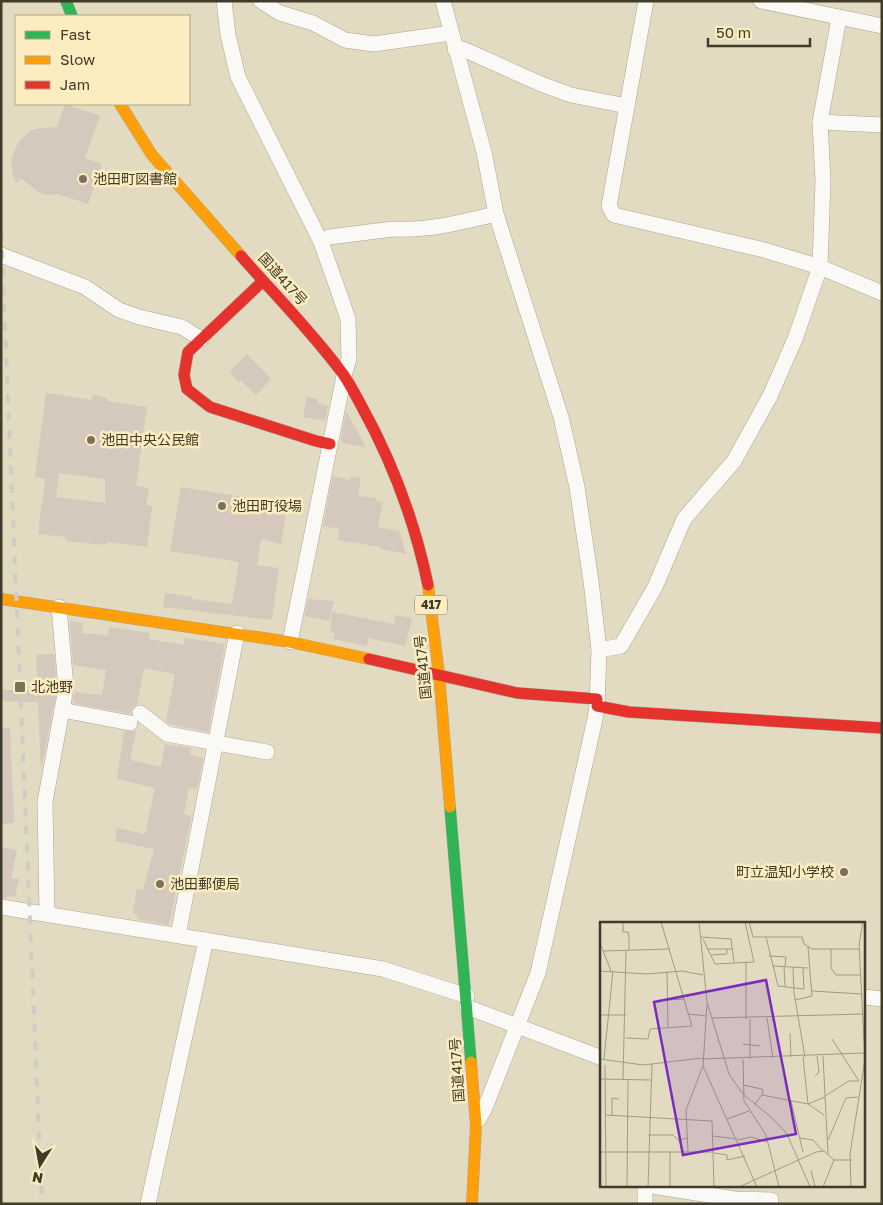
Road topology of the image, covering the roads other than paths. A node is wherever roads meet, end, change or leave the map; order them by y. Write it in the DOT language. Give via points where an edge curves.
graph roads {
  1 [pos="66,1"];
  2 [pos="224,1"];
  3 [pos="261,1"];
  4 [pos="443,1"];
  5 [pos="646,1"];
  6 [pos="761,1"];
  7 [pos="72,15"];
  8 [pos="839,18"];
  9 [pos="882,26"];
  10 [pos="450,33"];
  11 [pos="455,49"];
  12 [pos="121,105"];
  13 [pos="627,106"];
  14 [pos="820,122"];
  15 [pos="882,125"];
  16 [pos="496,214"];
  17 [pos="321,242"];
  18 [pos="1,255"];
  19 [pos="820,268"];
  20 [pos="263,281"];
  21 [pos="882,293"];
  22 [pos="201,338"];
  23 [pos="344,376"];
  24 [pos="330,444"];
  25 [pos="1,599"];
  26 [pos="59,607"];
  27 [pos="237,633"];
  28 [pos="290,642"];
  29 [pos="599,650"];
  30 [pos="439,674"];
  31 [pos="597,702"];
  32 [pos="62,710"];
  33 [pos="882,728"];
  34 [pos="216,743"];
  35 [pos="267,752"];
  36 [pos="1,907"];
  37 [pos="47,913"];
  38 [pos="178,935"];
  39 [pos="206,940"];
  40 [pos="866,997"];
  41 [pos="882,998"];
  42 [pos="467,1001"];
  43 [pos="518,1025"];
  44 [pos="600,1057"];
  45 [pos="476,1125"];
  46 [pos="645,1188"];
  47 [pos="665,1188"];
  48 [pos="771,1197"];
  49 [pos="148,1204"];
  50 [pos="472,1204"];
  51 [pos="646,1204"];
  1 -- 7 [label="main road"];
  2 -- 17 [label="street" via="238,77"];
  3 -- 10 [label="street" via="280,13 313,23 345,40 374,44"];
  4 -- 10 [label="street"];
  5 -- 13 [label="street"];
  6 -- 8 [label="street"];
  8 -- 9 [label="street"];
  8 -- 14 [label="street"];
  10 -- 11 [label="street"];
  11 -- 13 [label="street" via="463,49 571,95"];
  11 -- 16 [label="street" via="484,152"];
  12 -- 20 [label="main road, 国道417号 / 417" via="152,155"];
  13 -- 19 [label="street" via="609,206 614,215 764,250"];
  14 -- 15 [label="street"];
  14 -- 19 [label="street" via="823,180"];
  16 -- 17 [label="street" via="454,224 329,237"];
  16 -- 29 [label="street" via="561,417 577,487"];
  17 -- 23 [label="street" via="348,319 349,359"];
  18 -- 22 [label="street" via="85,287 120,310 139,318 182,327"];
  19 -- 21 [label="street"];
  19 -- 29 [label="street" via="795,339 770,396 734,461 684,519 655,587 621,646"];
  20 -- 22 [label="main road"];
  20 -- 23 [label="main road, 国道417号 / 417" via="309,330"];
  22 -- 24 [label="main road" via="188,352 184,374 187,389 210,407"];
  23 -- 24 [label="street"];
  23 -- 30 [label="main road, 国道417号 / 417" via="378,436 421,551"];
  24 -- 28 [label="street"];
  25 -- 26 [label="main road"];
  26 -- 27 [label="main road"];
  26 -- 32 [label="street" via="66,688"];
  27 -- 28 [label="main road"];
  27 -- 34 [label="street"];
  28 -- 30 [label="main road"];
  29 -- 31 [label="street"];
  30 -- 31 [label="main road" via="517,693"];
  30 -- 42 [label="main road, 国道417号 / 417"];
  31 -- 33 [label="main road" via="629,712"];
  31 -- 43 [label="street" via="538,974"];
  32 -- 34 [label="street" via="135,718 167,734"];
  32 -- 37 [label="street" via="45,802"];
  34 -- 35 [label="street"];
  34 -- 38 [label="street"];
  36 -- 37 [label="street"];
  37 -- 38 [label="street"];
  38 -- 39 [label="street"];
  39 -- 42 [label="street" via="383,969"];
  39 -- 49 [label="street"];
  40 -- 41 [label="street"];
  42 -- 43 [label="street"];
  42 -- 45 [label="main road, 国道417号 / 417"];
  43 -- 44 [label="street"];
  43 -- 45 [label="street"];
  45 -- 50 [label="main road, 国道417号 / 417"];
  46 -- 51 [label="street"];
  47 -- 48 [label="street" via="734,1199"];
}
